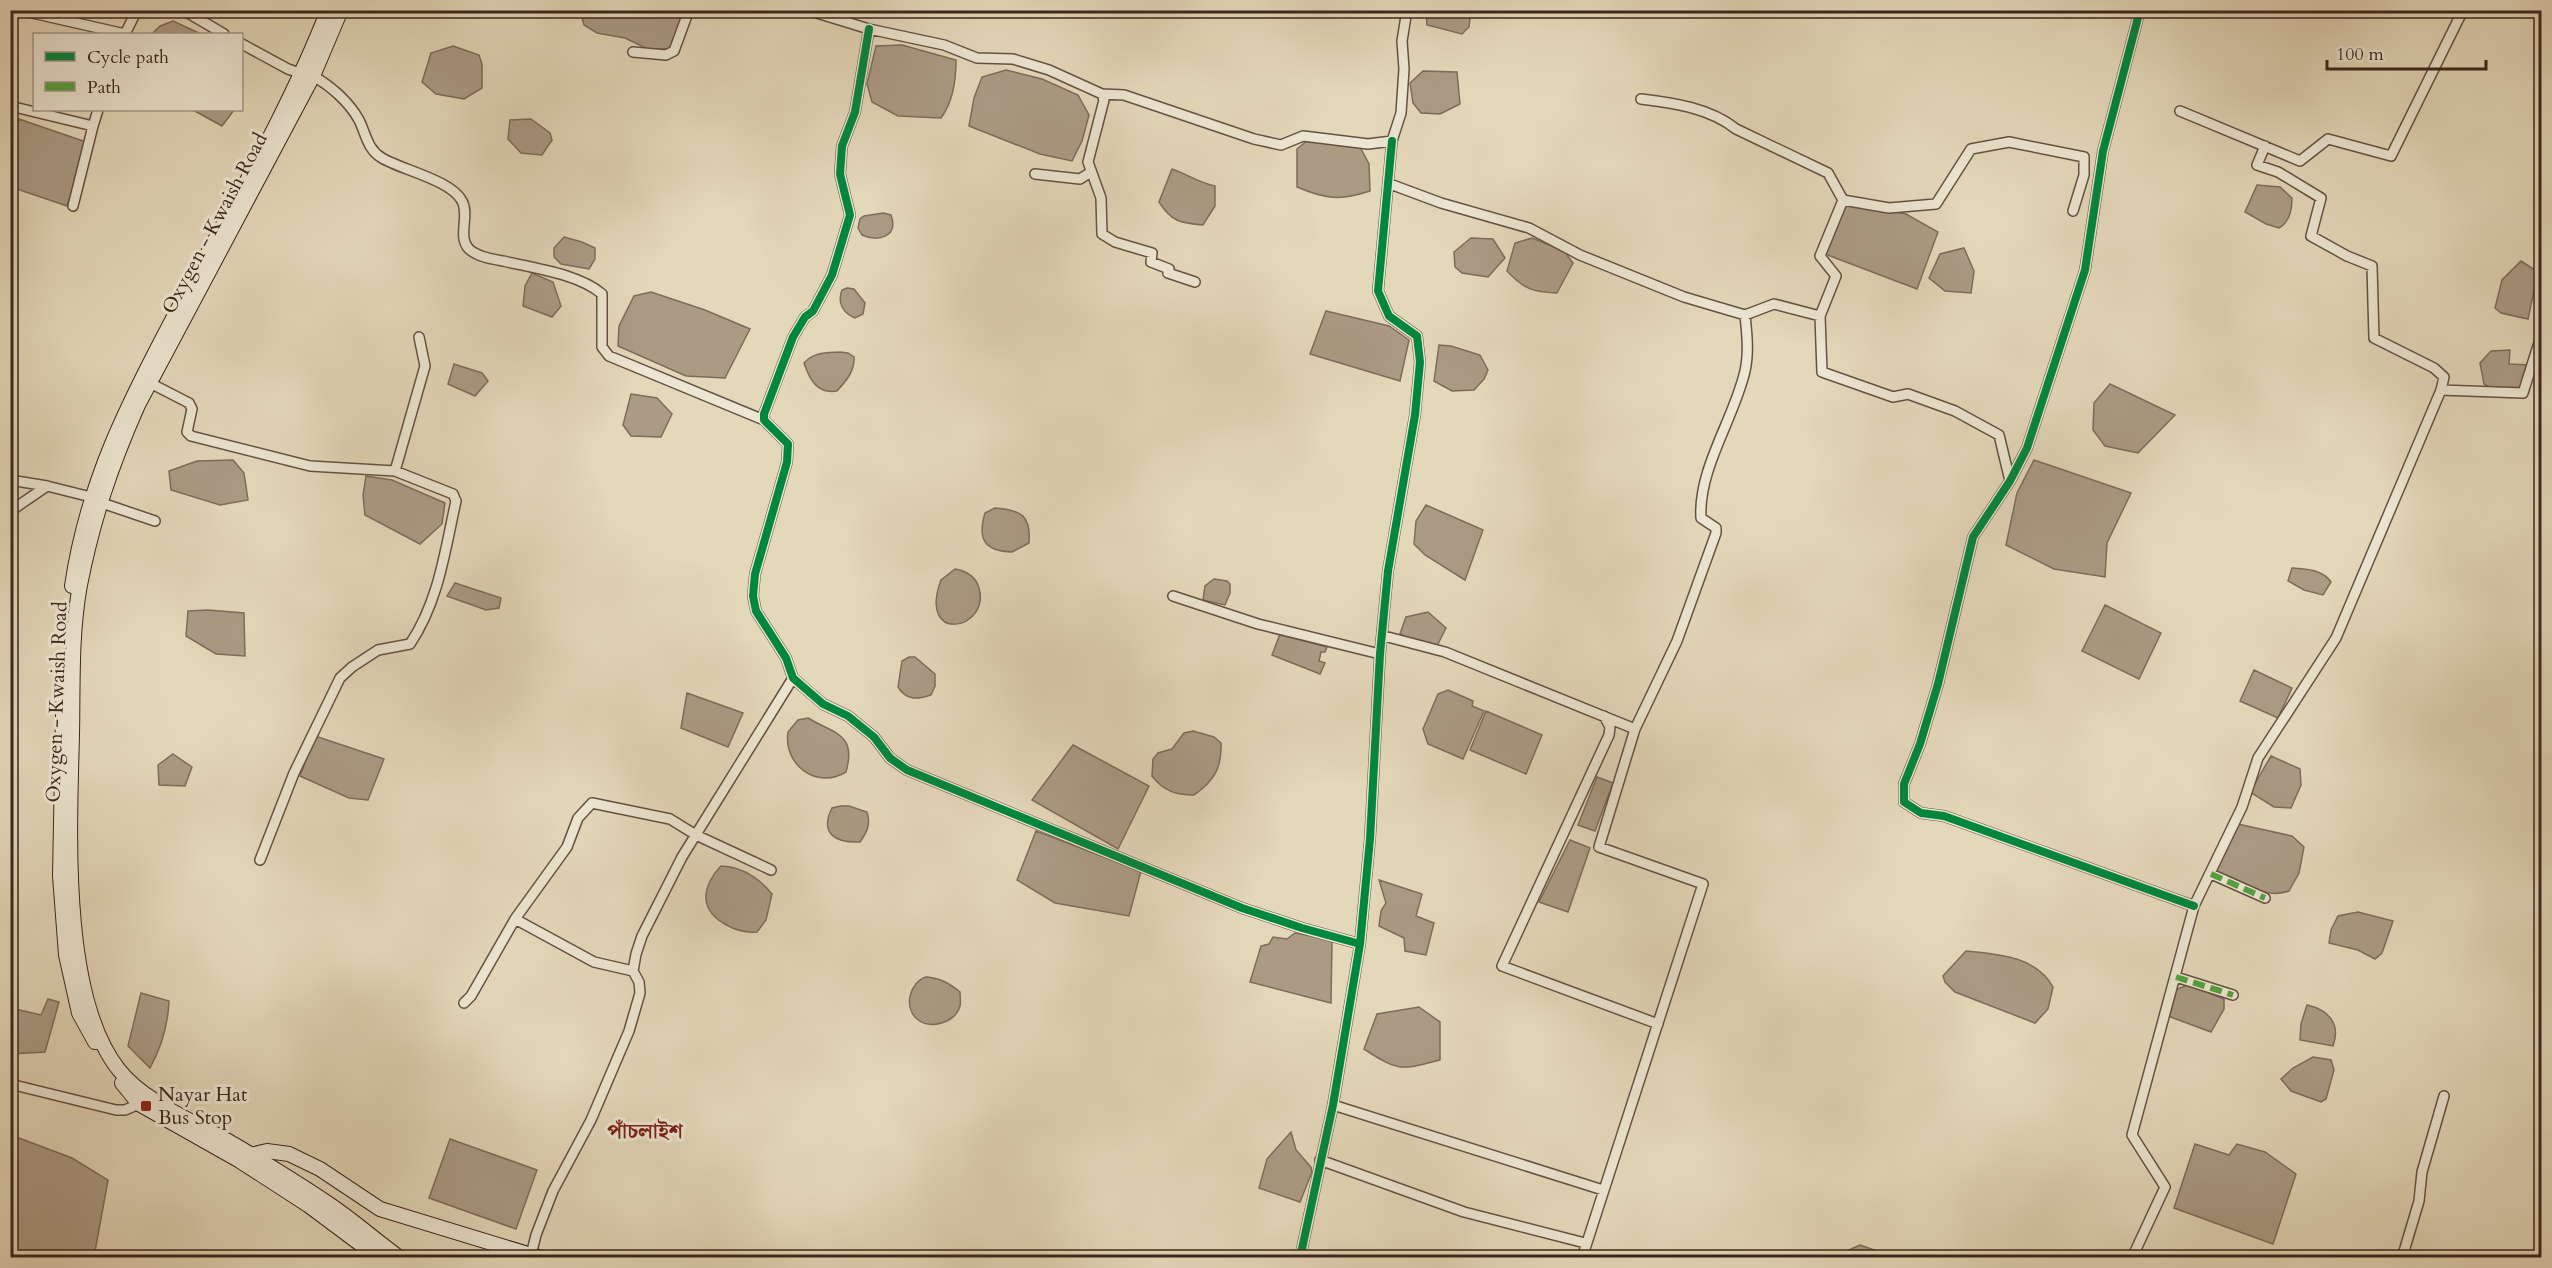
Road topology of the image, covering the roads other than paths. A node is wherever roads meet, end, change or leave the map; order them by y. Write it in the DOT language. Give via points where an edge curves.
graph roads {
  1 [pos="19,10"];
  2 [pos="137,10"];
  3 [pos="183,10"];
  4 [pos="328,10"];
  5 [pos="340,10"];
  6 [pos="690,10"];
  7 [pos="807,10"];
  8 [pos="1407,10"];
  9 [pos="2140,10"];
  10 [pos="2463,10"];
  11 [pos="869,29"];
  12 [pos="121,33"];
  13 [pos="126,33"];
  14 [pos="222,33"];
  15 [pos="243,45"];
  16 [pos="633,52"];
  17 [pos="308,75"];
  18 [pos="1102,94"];
  19 [pos="1641,99"];
  20 [pos="10,106"];
  21 [pos="98,111"];
  22 [pos="2180,111"];
  23 [pos="93,126"];
  24 [pos="1392,141"];
  25 [pos="2265,146"];
  26 [pos="1091,172"];
  27 [pos="1035,174"];
  28 [pos="1390,184"];
  29 [pos="1843,200"];
  30 [pos="73,206"];
  31 [pos="2073,211"];
  32 [pos="1195,282"];
  33 [pos="1745,315"];
  34 [pos="1820,316"];
  35 [pos="2541,333"];
  36 [pos="419,337"];
  37 [pos="150,383"];
  38 [pos="2441,390"];
  39 [pos="764,420"];
  40 [pos="396,471"];
  41 [pos="10,480"];
  42 [pos="2010,481"];
  43 [pos="47,486"];
  44 [pos="95,499"];
  45 [pos="15,508"];
  46 [pos="155,521"];
  47 [pos="1173,596"];
  48 [pos="1384,636"];
  49 [pos="1380,654"];
  50 [pos="793,678"];
  51 [pos="1604,716"];
  52 [pos="1635,729"];
  53 [pos="696,836"];
  54 [pos="260,860"];
  55 [pos="771,870"];
  56 [pos="2211,874"];
  57 [pos="2265,898"];
  58 [pos="2194,906"];
  59 [pos="515,919"];
  60 [pos="1360,944"];
  61 [pos="633,971"];
  62 [pos="2176,976"];
  63 [pos="2233,995"];
  64 [pos="464,1002"];
  65 [pos="1658,1024"];
  66 [pos="10,1084"];
  67 [pos="2444,1096"];
  68 [pos="139,1104"];
  69 [pos="1333,1105"];
  70 [pos="244,1157"];
  71 [pos="1320,1160"];
  72 [pos="1603,1190"];
  73 [pos="1586,1243"];
  74 [pos="536,1256"];
  75 [pos="380,1257"];
  76 [pos="400,1257"];
  77 [pos="1300,1257"];
  78 [pos="1581,1257"];
  79 [pos="2132,1257"];
  80 [pos="2402,1257"];
  1 -- 12 [label="street"];
  2 -- 13 [label="street"];
  3 -- 14 [label="street"];
  4 -- 17 [label="main road, Oxygen - Kwaish Road"];
  5 -- 17 [label="main road, Oxygen - Kwaish Road"];
  6 -- 16 [label="street" via="674,51 666,55"];
  7 -- 11 [label="street"];
  8 -- 24 [label="street" via="1402,40 1401,113"];
  9 -- 42 [label="street" via="2103,151 2085,270 2027,448"];
  10 -- 25 [label="street" via="2391,156 2328,139 2300,161"];
  11 -- 18 [label="street" via="944,45 977,58 1013,59 1050,70"];
  11 -- 39 [label="street" via="855,112 842,146 840,174 850,214 832,274 813,311 793,337"];
  15 -- 17 [label="street" via="288,69"];
  17 -- 37 [label="main road, Oxygen - Kwaish Road"];
  17 -- 39 [label="street" via="344,101 359,121 369,146 381,158 436,181 462,199 468,248 480,256 563,276 602,294 602,347 609,356"];
  17 -- 44 [label="main road, Oxygen - Kwaish Road" via="141,378 118,426"];
  18 -- 24 [label="street" via="1124,95 1226,131 1281,145 1303,136 1368,144"];
  18 -- 26 [label="street" via="1104,100 1088,162"];
  19 -- 29 [label="street" via="1681,104 1726,121 1828,173"];
  20 -- 23 [label="street"];
  21 -- 23 [label="street"];
  22 -- 25 [label="street"];
  23 -- 30 [label="street"];
  24 -- 28 [label="street"];
  25 -- 38 [label="street" via="2257,165 2278,171 2321,198 2311,236 2372,266 2374,338 2434,368 2444,376"];
  26 -- 27 [label="street" via="1080,179"];
  26 -- 32 [label="street" via="1101,198 1102,234 1152,253 1151,262"];
  28 -- 33 [label="street" via="1529,228 1630,277"];
  28 -- 48 [label="street" via="1378,291 1389,316 1417,336 1420,362 1410,448 1388,571"];
  29 -- 31 [label="street" via="1889,208 1936,204 1971,149 2009,142 2084,157 2084,175"];
  29 -- 34 [label="street" via="1820,256 1836,276"];
  33 -- 34 [label="street" via="1774,304"];
  33 -- 52 [label="street" via="1746,369 1700,493 1701,518 1716,528 1716,533 1677,641"];
  34 -- 42 [label="street" via="1822,372 1893,397 1908,394 1955,411 1999,435"];
  35 -- 38 [label="street" via="2523,393"];
  36 -- 40 [label="street" via="425,366"];
  37 -- 40 [label="street" via="189,404 192,409 187,432 191,436 310,466"];
  37 -- 44 [label="main road, Oxygen - Kwaish Road"];
  38 -- 56 [label="street" via="2336,638 2258,759 2242,807"];
  39 -- 50 [label="street" via="788,444 787,462 755,574 753,596 756,611 786,658"];
  40 -- 54 [label="street" via="453,494 456,501 435,594 410,644 378,650 340,678 294,773"];
  41 -- 43 [label="street"];
  42 -- 58 [label="street" via="1973,537 1938,684 1904,784 1904,802 1921,813 1944,816"];
  43 -- 44 [label="street"];
  43 -- 45 [label="street"];
  44 -- 46 [label="street"];
  44 -- 68 [label="main road, Oxygen - Kwaish Road" via="80,533 71,589 63,687 60,876 66,955 79,1013 107,1066"];
  44 -- 70 [label="main road, Oxygen - Kwaish Road" via="72,661 72,882 77,953 86,1001 112,1059 134,1086"];
  47 -- 49 [label="street" via="1258,624"];
  48 -- 49 [label="street"];
  48 -- 51 [label="street" via="1445,652"];
  49 -- 60 [label="street" via="1370,847"];
  50 -- 53 [label="street"];
  50 -- 60 [label="street" via="823,704 848,716 907,770 1242,908"];
  51 -- 52 [label="street"];
  51 -- 65 [label="street" via="1609,735 1502,966"];
  52 -- 65 [label="street" via="1599,847 1703,884"];
  53 -- 55 [label="street"];
  53 -- 59 [label="street" via="670,819 592,803 578,818 567,847"];
  53 -- 61 [label="street" via="662,893 642,936"];
  56 -- 57 [label="street"];
  56 -- 58 [label="street"];
  58 -- 62 [label="street"];
  59 -- 61 [label="street" via="594,962"];
  59 -- 64 [label="street"];
  60 -- 69 [label="street"];
  61 -- 74 [label="street" via="640,993 629,1030 591,1120 553,1191 536,1234"];
  62 -- 63 [label="street"];
  62 -- 79 [label="street" via="2132,1135 2165,1187"];
  65 -- 72 [label="street"];
  66 -- 68 [label="street" via="116,1110"];
  67 -- 80 [label="street"];
  68 -- 70 [label="main road, Oxygen - Kwaish Road"];
  69 -- 71 [label="street"];
  69 -- 72 [label="street"];
  70 -- 74 [label="main road" via="267,1151 289,1154 320,1169 380,1209"];
  70 -- 75 [label="main road, Oxygen - Kwaish Road"];
  70 -- 76 [label="main road, Oxygen - Kwaish Road" via="328,1203"];
  71 -- 73 [label="street" via="1464,1212"];
  71 -- 77 [label="street"];
  72 -- 73 [label="street"];
  73 -- 78 [label="street"];
}
